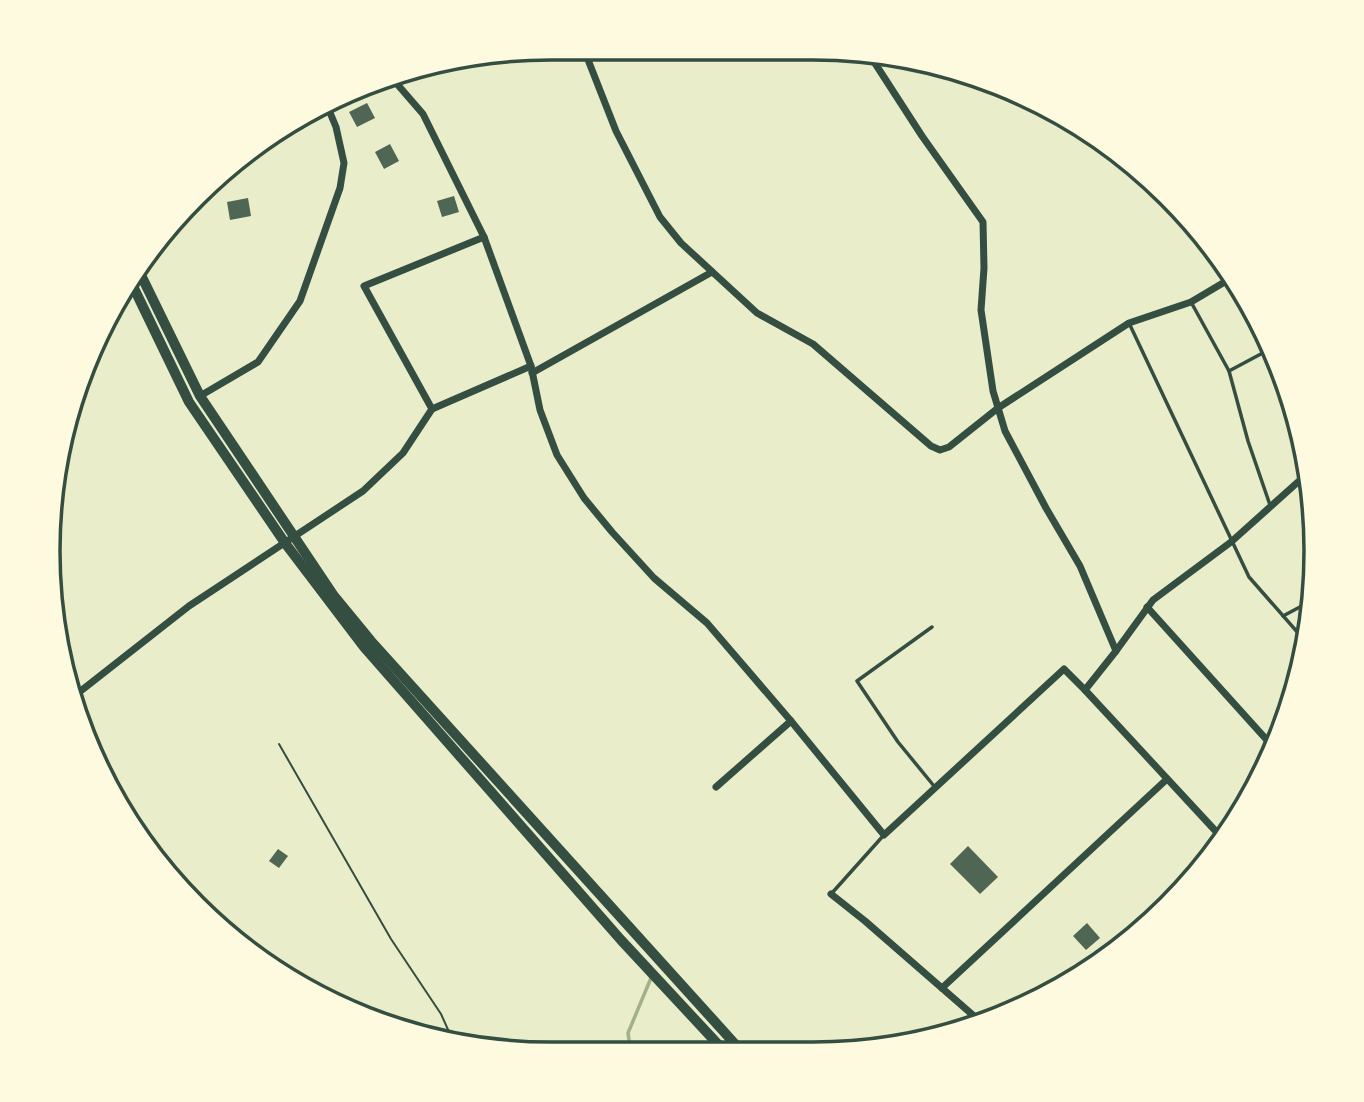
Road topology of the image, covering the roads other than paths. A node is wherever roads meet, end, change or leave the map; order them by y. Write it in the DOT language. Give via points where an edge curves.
graph roads {
  1 [pos="588,60"];
  2 [pos="875,64"];
  3 [pos="398,85"];
  4 [pos="330,112"];
  5 [pos="484,237"];
  6 [pos="712,272"];
  7 [pos="142,278"];
  8 [pos="1225,282"];
  9 [pos="135,290"];
  10 [pos="1192,302"];
  11 [pos="1129,323"];
  12 [pos="1263,353"];
  13 [pos="531,369"];
  14 [pos="1229,371"];
  15 [pos="201,396"];
  16 [pos="998,408"];
  17 [pos="432,409"];
  18 [pos="1299,481"];
  19 [pos="1271,507"];
  20 [pos="290,540"];
  21 [pos="1231,542"];
  22 [pos="1147,607"];
  23 [pos="1301,607"];
  24 [pos="1283,616"];
  25 [pos="932,627"];
  26 [pos="1297,632"];
  27 [pos="1116,652"];
  28 [pos="1085,690"];
  29 [pos="81,692"];
  30 [pos="791,721"];
  31 [pos="1267,740"];
  32 [pos="1167,779"];
  33 [pos="716,787"];
  34 [pos="936,788"];
  35 [pos="1216,832"];
  36 [pos="884,835"];
  37 [pos="831,894"];
  38 [pos="942,988"];
  39 [pos="973,1015"];
  40 [pos="716,1042"];
  41 [pos="733,1042"];
  1 -- 6 [label="street" via="616,131 660,217"];
  2 -- 16 [label="street" via="982,222 981,310"];
  3 -- 5 [label="street" via="423,114"];
  4 -- 15 [label="street" via="344,163 340,188 300,301 258,362"];
  5 -- 13 [label="street"];
  5 -- 17 [label="street" via="364,286"];
  6 -- 13 [label="street"];
  6 -- 16 [label="street" via="757,313 813,344 931,446 949,447"];
  7 -- 15 [label="main road"];
  8 -- 10 [label="street"];
  9 -- 20 [label="main road" via="189,402"];
  10 -- 11 [label="street"];
  10 -- 14 [label="lane"];
  11 -- 16 [label="street"];
  11 -- 21 [label="lane"];
  12 -- 14 [label="lane"];
  13 -- 17 [label="street"];
  13 -- 30 [label="street" via="557,455 584,498 654,578 707,623"];
  14 -- 19 [label="lane"];
  15 -- 20 [label="main road"];
  16 -- 27 [label="street" via="1017,456 1080,566"];
  17 -- 20 [label="street" via="403,453 363,491"];
  18 -- 19 [label="street"];
  19 -- 21 [label="street"];
  20 -- 29 [label="street" via="189,606"];
  20 -- 40 [label="main road" via="364,647"];
  20 -- 41 [label="main road" via="371,641"];
  21 -- 22 [label="street"];
  21 -- 24 [label="lane" via="1249,577"];
  22 -- 27 [label="street"];
  22 -- 31 [label="street"];
  23 -- 24 [label="lane"];
  24 -- 26 [label="lane"];
  25 -- 34 [label="lane" via="856,681"];
  27 -- 28 [label="street"];
  28 -- 32 [label="street"];
  28 -- 34 [label="street" via="1063,669"];
  30 -- 33 [label="street"];
  30 -- 36 [label="street"];
  32 -- 35 [label="street"];
  32 -- 38 [label="street"];
  34 -- 36 [label="street"];
  36 -- 37 [label="lane"];
  37 -- 38 [label="street"];
  38 -- 39 [label="street"];
}
